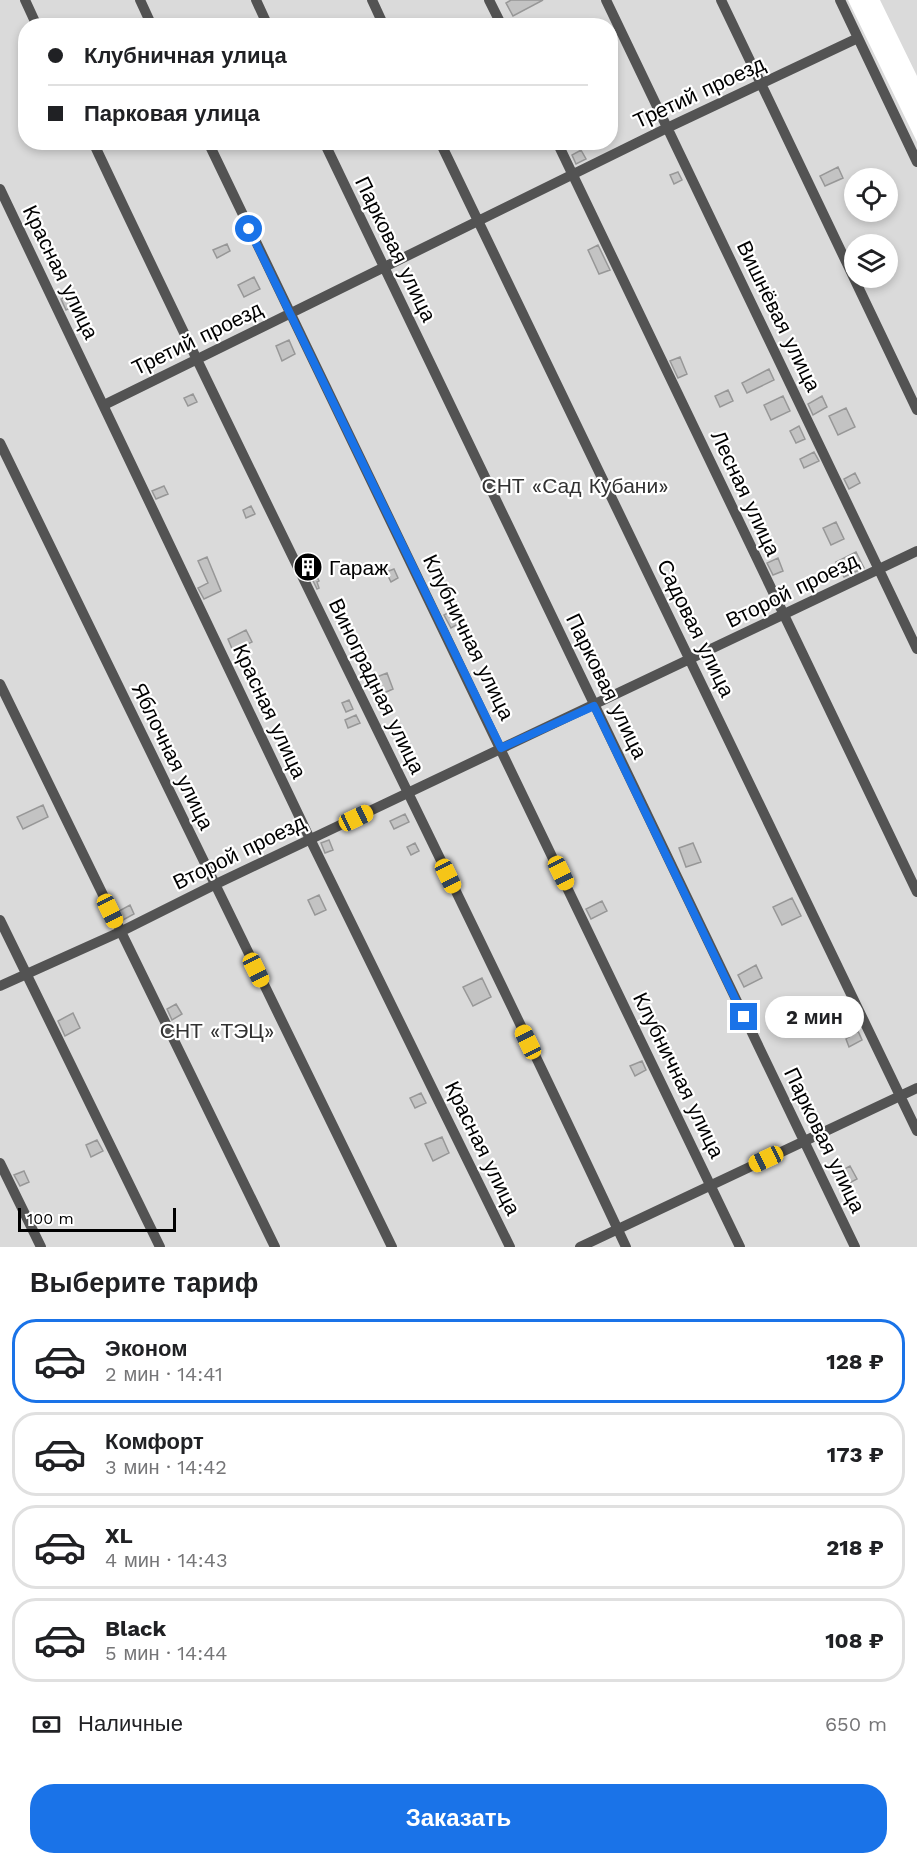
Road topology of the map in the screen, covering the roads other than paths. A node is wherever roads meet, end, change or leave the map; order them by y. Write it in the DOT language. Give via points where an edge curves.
graph roads {
  1 [pos="25,0"];
  2 [pos="140,0"];
  3 [pos="256,0"];
  4 [pos="372,0"];
  5 [pos="489,0"];
  6 [pos="606,0"];
  7 [pos="721,0"];
  8 [pos="840,0"];
  9 [pos="33,18"];
  10 [pos="148,18"];
  11 [pos="264,18"];
  12 [pos="380,18"];
  13 [pos="498,18"];
  14 [pos="615,18"];
  15 [pos="618,25"];
  16 [pos="858,38"];
  17 [pos="761,85"];
  18 [pos="667,128"];
  19 [pos="97,150"];
  20 [pos="212,150"];
  21 [pos="328,150"];
  22 [pos="444,150"];
  23 [pos="561,150"];
  24 [pos="917,162"];
  25 [pos="573,175"];
  26 [pos="0,189"];
  27 [pos="478,222"];
  28 [pos="383,269"];
  29 [pos="290,315"];
  30 [pos="195,361"];
  31 [pos="104,405"];
  32 [pos="917,410"];
  33 [pos="0,443"];
  34 [pos="917,551"];
  35 [pos="879,570"];
  36 [pos="783,616"];
  37 [pos="917,649"];
  38 [pos="689,661"];
  39 [pos="0,684"];
  40 [pos="594,706"];
  41 [pos="501,748"];
  42 [pos="409,793"];
  43 [pos="310,839"];
  44 [pos="214,885"];
  45 [pos="917,892"];
  46 [pos="0,920"];
  47 [pos="120,932"];
  48 [pos="26,974"];
  49 [pos="0,986"];
  50 [pos="917,1088"];
  51 [pos="900,1096"];
  52 [pos="917,1131"];
  53 [pos="804,1142"];
  54 [pos="0,1164"];
  55 [pos="710,1185"];
  56 [pos="618,1229"];
  57 [pos="41,1247"];
  58 [pos="160,1247"];
  59 [pos="275,1247"];
  60 [pos="392,1247"];
  61 [pos="510,1247"];
  62 [pos="580,1247"];
  63 [pos="626,1247"];
  64 [pos="740,1247"];
  65 [pos="855,1247"];
  1 -- 9 [label="street"];
  2 -- 10 [label="street"];
  3 -- 11 [label="street"];
  4 -- 12 [label="street"];
  5 -- 13 [label="street"];
  6 -- 14 [label="street, Вишнёвая улица"];
  7 -- 17 [label="street"];
  8 -- 16 [label="street"];
  15 -- 18 [label="street, Вишнёвая улица"];
  16 -- 17 [label="street, Третий проезд"];
  16 -- 24 [label="street"];
  17 -- 18 [label="street, Третий проезд"];
  17 -- 32 [label="street"];
  18 -- 25 [label="street, Третий проезд"];
  18 -- 35 [label="street, Вишнёвая улица"];
  19 -- 30 [label="street, Виноградная улица"];
  20 -- 29 [label="street, Клубничная улица"];
  21 -- 28 [label="street, Парковая улица"];
  22 -- 27 [label="street, Садовая улица"];
  23 -- 25 [label="street, Лесная улица"];
  25 -- 27 [label="street, Третий проезд"];
  25 -- 36 [label="street, Лесная улица"];
  26 -- 31 [label="street, Красная улица"];
  27 -- 28 [label="street, Третий проезд"];
  27 -- 38 [label="street, Садовая улица"];
  28 -- 29 [label="street, Третий проезд"];
  28 -- 40 [label="street, Парковая улица"];
  29 -- 30 [label="street, Третий проезд"];
  29 -- 41 [label="street, Клубничная улица"];
  30 -- 31 [label="street, Третий проезд"];
  30 -- 42 [label="street, Виноградная улица"];
  31 -- 43 [label="street, Красная улица"];
  33 -- 44 [label="street, Яблочная улица"];
  34 -- 35 [label="street, Второй проезд"];
  35 -- 36 [label="street, Второй проезд"];
  35 -- 37 [label="street, Вишнёвая улица"];
  36 -- 38 [label="street, Второй проезд"];
  36 -- 45 [label="street, Лесная улица"];
  38 -- 40 [label="street, Второй проезд"];
  38 -- 51 [label="street, Садовая улица"];
  39 -- 47 [label="street"];
  40 -- 41 [label="street, Второй проезд"];
  40 -- 53 [label="street, Парковая улица"];
  41 -- 42 [label="street, Второй проезд"];
  41 -- 55 [label="street, Клубничная улица"];
  42 -- 43 [label="street, Второй проезд"];
  42 -- 56 [label="street, Виноградная улица"];
  43 -- 44 [label="street, Второй проезд"];
  43 -- 61 [label="street, Красная улица"];
  44 -- 47 [label="street, Второй проезд"];
  44 -- 60 [label="street, Яблочная улица"];
  46 -- 48 [label="street"];
  47 -- 48 [label="street, Второй проезд"];
  47 -- 59 [label="street"];
  48 -- 49 [label="street, Второй проезд"];
  48 -- 58 [label="street"];
  50 -- 51 [label="street"];
  51 -- 52 [label="street, Садовая улица"];
  51 -- 53 [label="street"];
  53 -- 55 [label="street"];
  53 -- 65 [label="street, Парковая улица"];
  54 -- 57 [label="street"];
  55 -- 56 [label="street"];
  55 -- 64 [label="street, Клубничная улица"];
  56 -- 62 [label="street"];
  56 -- 63 [label="street, Виноградная улица"];
}
